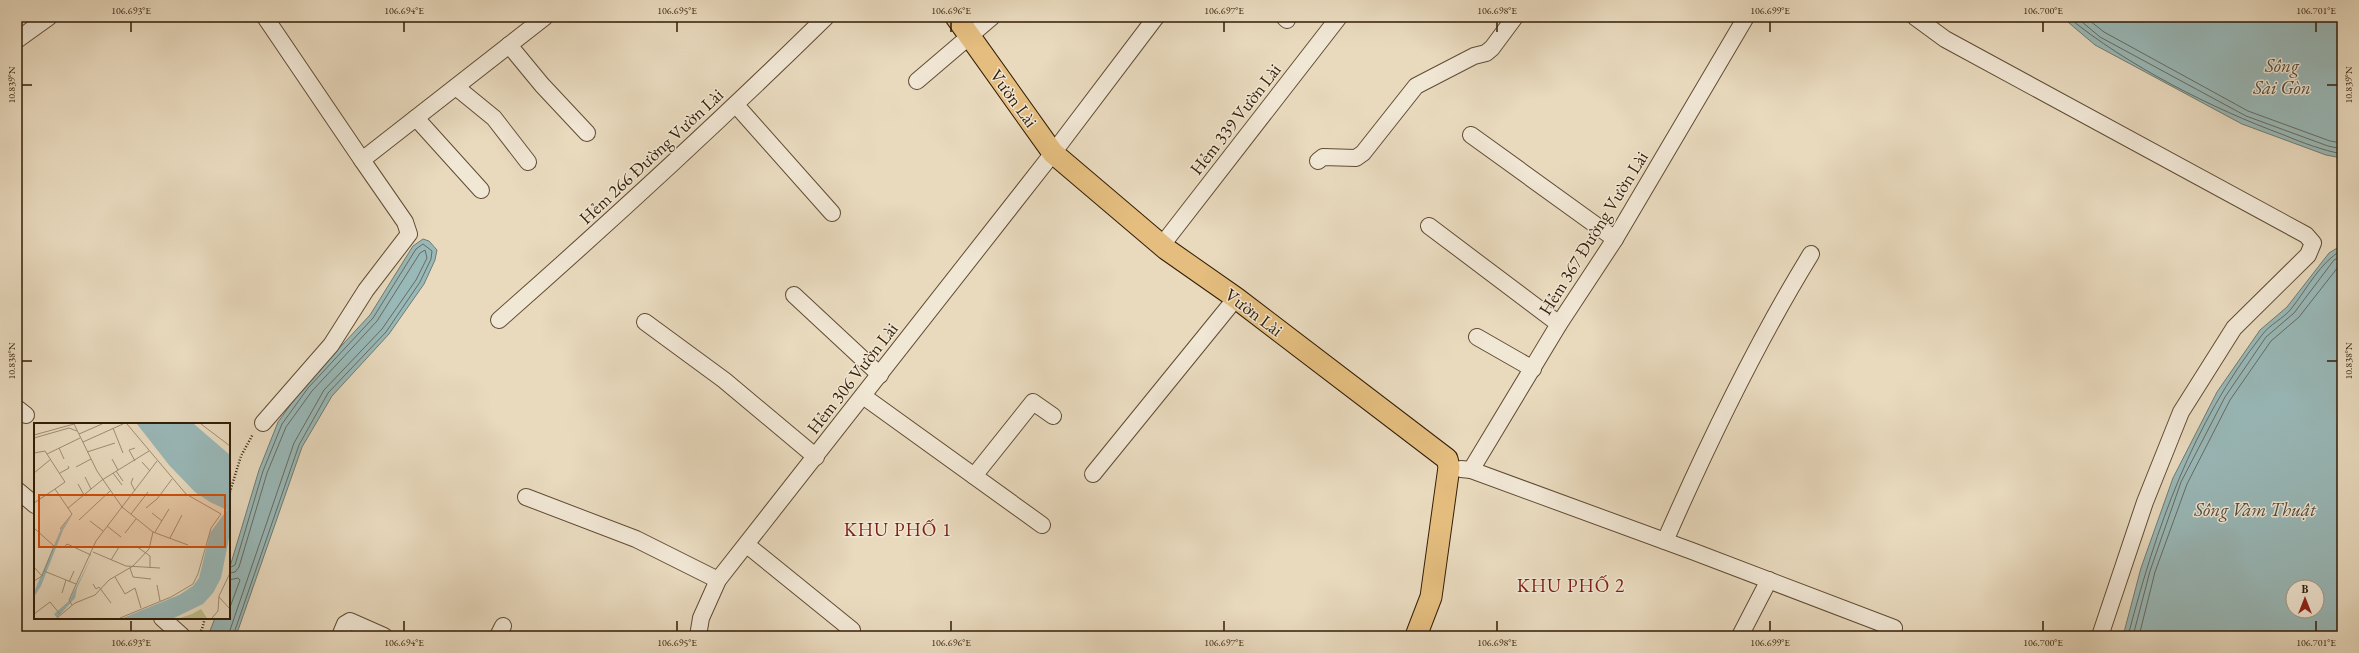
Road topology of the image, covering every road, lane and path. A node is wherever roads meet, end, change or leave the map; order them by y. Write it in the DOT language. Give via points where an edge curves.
graph roads {
  1 [pos="49,17"];
  2 [pos="265,17"];
  3 [pos="545,17"];
  4 [pos="826,17"];
  5 [pos="956,17"];
  6 [pos="992,17"];
  7 [pos="1156,17"];
  8 [pos="1339,17"];
  9 [pos="1515,17"];
  10 [pos="1746,17"];
  11 [pos="1915,17"];
  12 [pos="970,37"];
  13 [pos="17,40"];
  14 [pos="509,45"];
  15 [pos="917,81"];
  16 [pos="456,87"];
  17 [pos="736,105"];
  18 [pos="416,118"];
  19 [pos="586,133"];
  20 [pos="1471,135"];
  21 [pos="1053,152"];
  22 [pos="362,160"];
  23 [pos="1318,161"];
  24 [pos="528,162"];
  25 [pos="481,190"];
  26 [pos="832,213"];
  27 [pos="1429,226"];
  28 [pos="1615,239"];
  29 [pos="1162,245"];
  30 [pos="1811,254"];
  31 [pos="794,295"];
  32 [pos="1236,298"];
  33 [pos="499,320"];
  34 [pos="645,322"];
  35 [pos="1559,324"];
  36 [pos="1477,337"];
  37 [pos="1533,369"];
  38 [pos="880,375"];
  39 [pos="863,396"];
  40 [pos="1053,416"];
  41 [pos="263,423"];
  42 [pos="816,457"];
  43 [pos="1449,468"];
  44 [pos="1471,470"];
  45 [pos="1093,474"];
  46 [pos="974,476"];
  47 [pos="17,490"];
  48 [pos="230,492"];
  49 [pos="526,497"];
  50 [pos="34,505"];
  51 [pos="1042,525"];
  52 [pos="1665,541"];
  53 [pos="747,545"];
  54 [pos="718,580"];
  55 [pos="1767,585"];
  56 [pos="163,619"];
  57 [pos="205,619"];
  58 [pos="1894,628"];
  59 [pos="852,630"];
  60 [pos="182,636"];
  61 [pos="197,636"];
  62 [pos="340,636"];
  63 [pos="384,636"];
  64 [pos="698,636"];
  65 [pos="1416,636"];
  66 [pos="1740,636"];
  67 [pos="2100,636"];
  1 -- 13 [label="street"];
  2 -- 22 [label="street"];
  3 -- 14 [label="street"];
  4 -- 17 [label="street, Hẻm 266 Đường Vườn Lài"];
  5 -- 12 [label="main road, Vườn Lài"];
  6 -- 12 [label="street"];
  7 -- 21 [label="street, Hẻm 306 Vườn Lài"];
  8 -- 29 [label="street, Hẻm 339 Vườn Lài"];
  9 -- 23 [label="street" via="1486,53 1474,56 1416,86 1363,153 1356,158 1323,157"];
  10 -- 28 [label="street, Hẻm 367 Đường Vườn Lài"];
  11 -- 67 [label="street" via="1945,39 2306,235 2313,243 2308,255 2234,328 2181,412 2145,502"];
  12 -- 15 [label="street"];
  12 -- 21 [label="main road, Vườn Lài"];
  14 -- 16 [label="street"];
  14 -- 19 [label="street"];
  16 -- 18 [label="street"];
  16 -- 24 [label="street" via="494,118"];
  17 -- 26 [label="street"];
  17 -- 33 [label="street, Hẻm 266 Đường Vườn Lài" via="629,205"];
  18 -- 22 [label="street"];
  18 -- 25 [label="street"];
  20 -- 28 [label="street"];
  21 -- 29 [label="main road, Vườn Lài"];
  21 -- 38 [label="street, Hẻm 306 Vườn Lài"];
  22 -- 41 [label="street" via="405,222 409,234 366,290 331,345"];
  27 -- 35 [label="street"];
  28 -- 35 [label="street, Hẻm 367 Đường Vườn Lài"];
  29 -- 32 [label="main road, Vườn Lài"];
  30 -- 52 [label="street" via="1781,303 1690,484"];
  31 -- 38 [label="street"];
  32 -- 43 [label="main road, Vườn Lài" via="1447,459"];
  32 -- 45 [label="street"];
  34 -- 42 [label="street" via="724,380"];
  35 -- 37 [label="street, Hẻm 367 Đường Vườn Lài"];
  36 -- 37 [label="street"];
  37 -- 44 [label="street, Hẻm 367 Đường Vườn Lài"];
  38 -- 39 [label="street, Hẻm 306 Vườn Lài"];
  39 -- 42 [label="street, Hẻm 306 Vườn Lài"];
  39 -- 46 [label="street"];
  40 -- 46 [label="street" via="1032,402"];
  41 -- 48 [label="path" via="245,446"];
  42 -- 53 [label="street, Hẻm 306 Vườn Lài"];
  43 -- 44 [label="street"];
  43 -- 65 [label="main road" via="1431,597"];
  44 -- 52 [label="street"];
  46 -- 51 [label="street"];
  47 -- 50 [label="street"];
  49 -- 54 [label="street" via="636,539"];
  52 -- 55 [label="street"];
  53 -- 54 [label="street, Hẻm 306 Vườn Lài"];
  53 -- 59 [label="street"];
  54 -- 64 [label="street, Hẻm 306 Vườn Lài" via="701,618"];
  55 -- 58 [label="street"];
  55 -- 66 [label="street"];
  56 -- 60 [label="street"];
  57 -- 61 [label="path"];
  62 -- 63 [label="street" via="344,624 350,621"];
}
